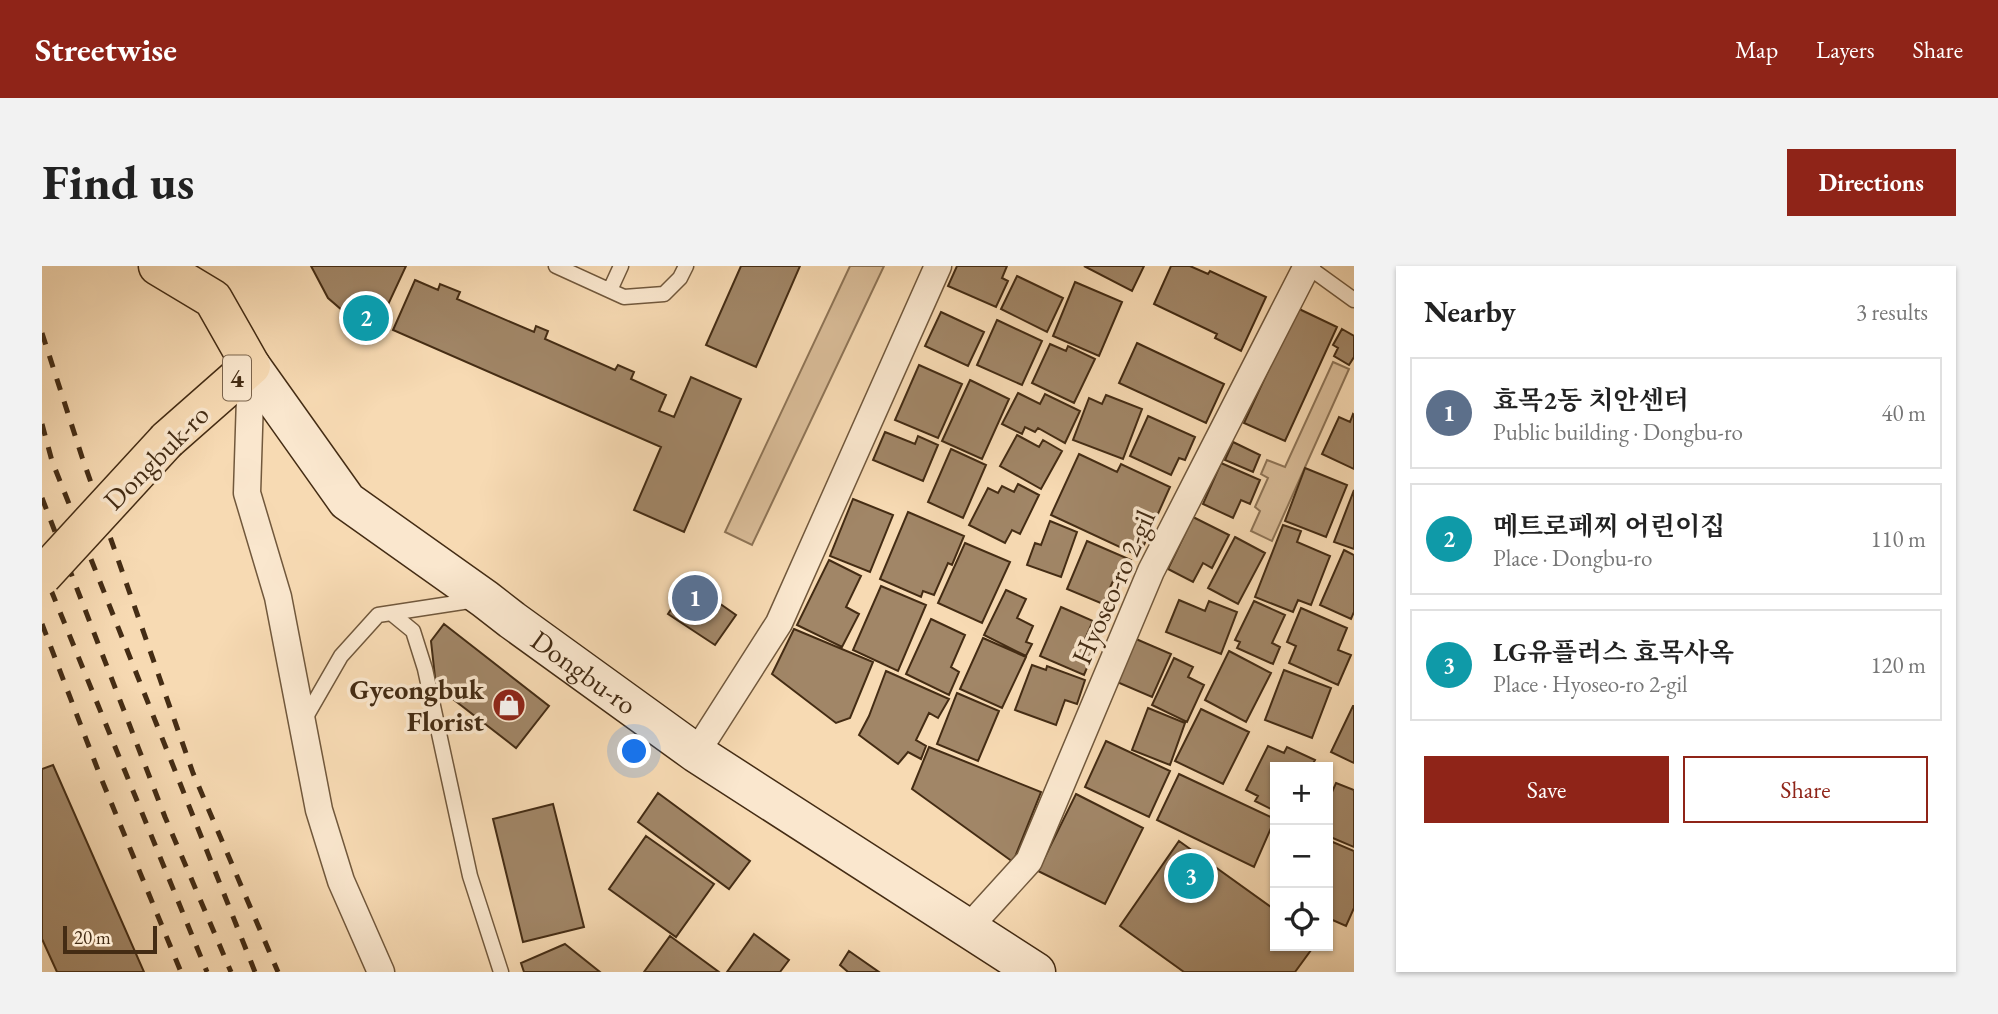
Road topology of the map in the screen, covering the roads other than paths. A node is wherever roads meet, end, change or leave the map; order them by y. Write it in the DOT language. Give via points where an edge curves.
graph roads {
  1 [pos="158,266"];
  2 [pos="556,266"];
  3 [pos="621,266"];
  4 [pos="686,266"];
  5 [pos="938,266"];
  6 [pos="1307,266"];
  7 [pos="214,283"];
  8 [pos="610,290"];
  9 [pos="1354,300"];
  10 [pos="251,366"];
  11 [pos="42,576"];
  12 [pos="485,598"];
  13 [pos="391,613"];
  14 [pos="302,723"];
  15 [pos="696,753"];
  16 [pos="969,927"];
  17 [pos="381,972"];
  18 [pos="501,972"];
  19 [pos="1036,972"];
  1 -- 7 [label="main road, 4"];
  2 -- 8 [label="lane"];
  3 -- 8 [label="lane"];
  4 -- 8 [label="lane" via="664,294 624,297"];
  5 -- 15 [label="street" via="779,623"];
  6 -- 9 [label="lane"];
  6 -- 16 [label="street, Hyoseo-ro 2-gil" via="1151,571 1029,861"];
  7 -- 10 [label="main road, 4"];
  10 -- 11 [label="main road, Dongbuk-ro / 4, bridge" via="167,440"];
  10 -- 12 [label="main road, Dongbu-ro" via="347,501"];
  10 -- 14 [label="street" via="247,493 278,597"];
  12 -- 13 [label="lane"];
  12 -- 15 [label="main road, Dongbu-ro"];
  13 -- 14 [label="lane" via="378,615 341,656"];
  13 -- 18 [label="lane" via="413,631 425,668 470,876"];
  14 -- 17 [label="street" via="341,881"];
  15 -- 16 [label="main road, Dongbu-ro"];
  16 -- 19 [label="main road, Dongbu-ro"];
}
